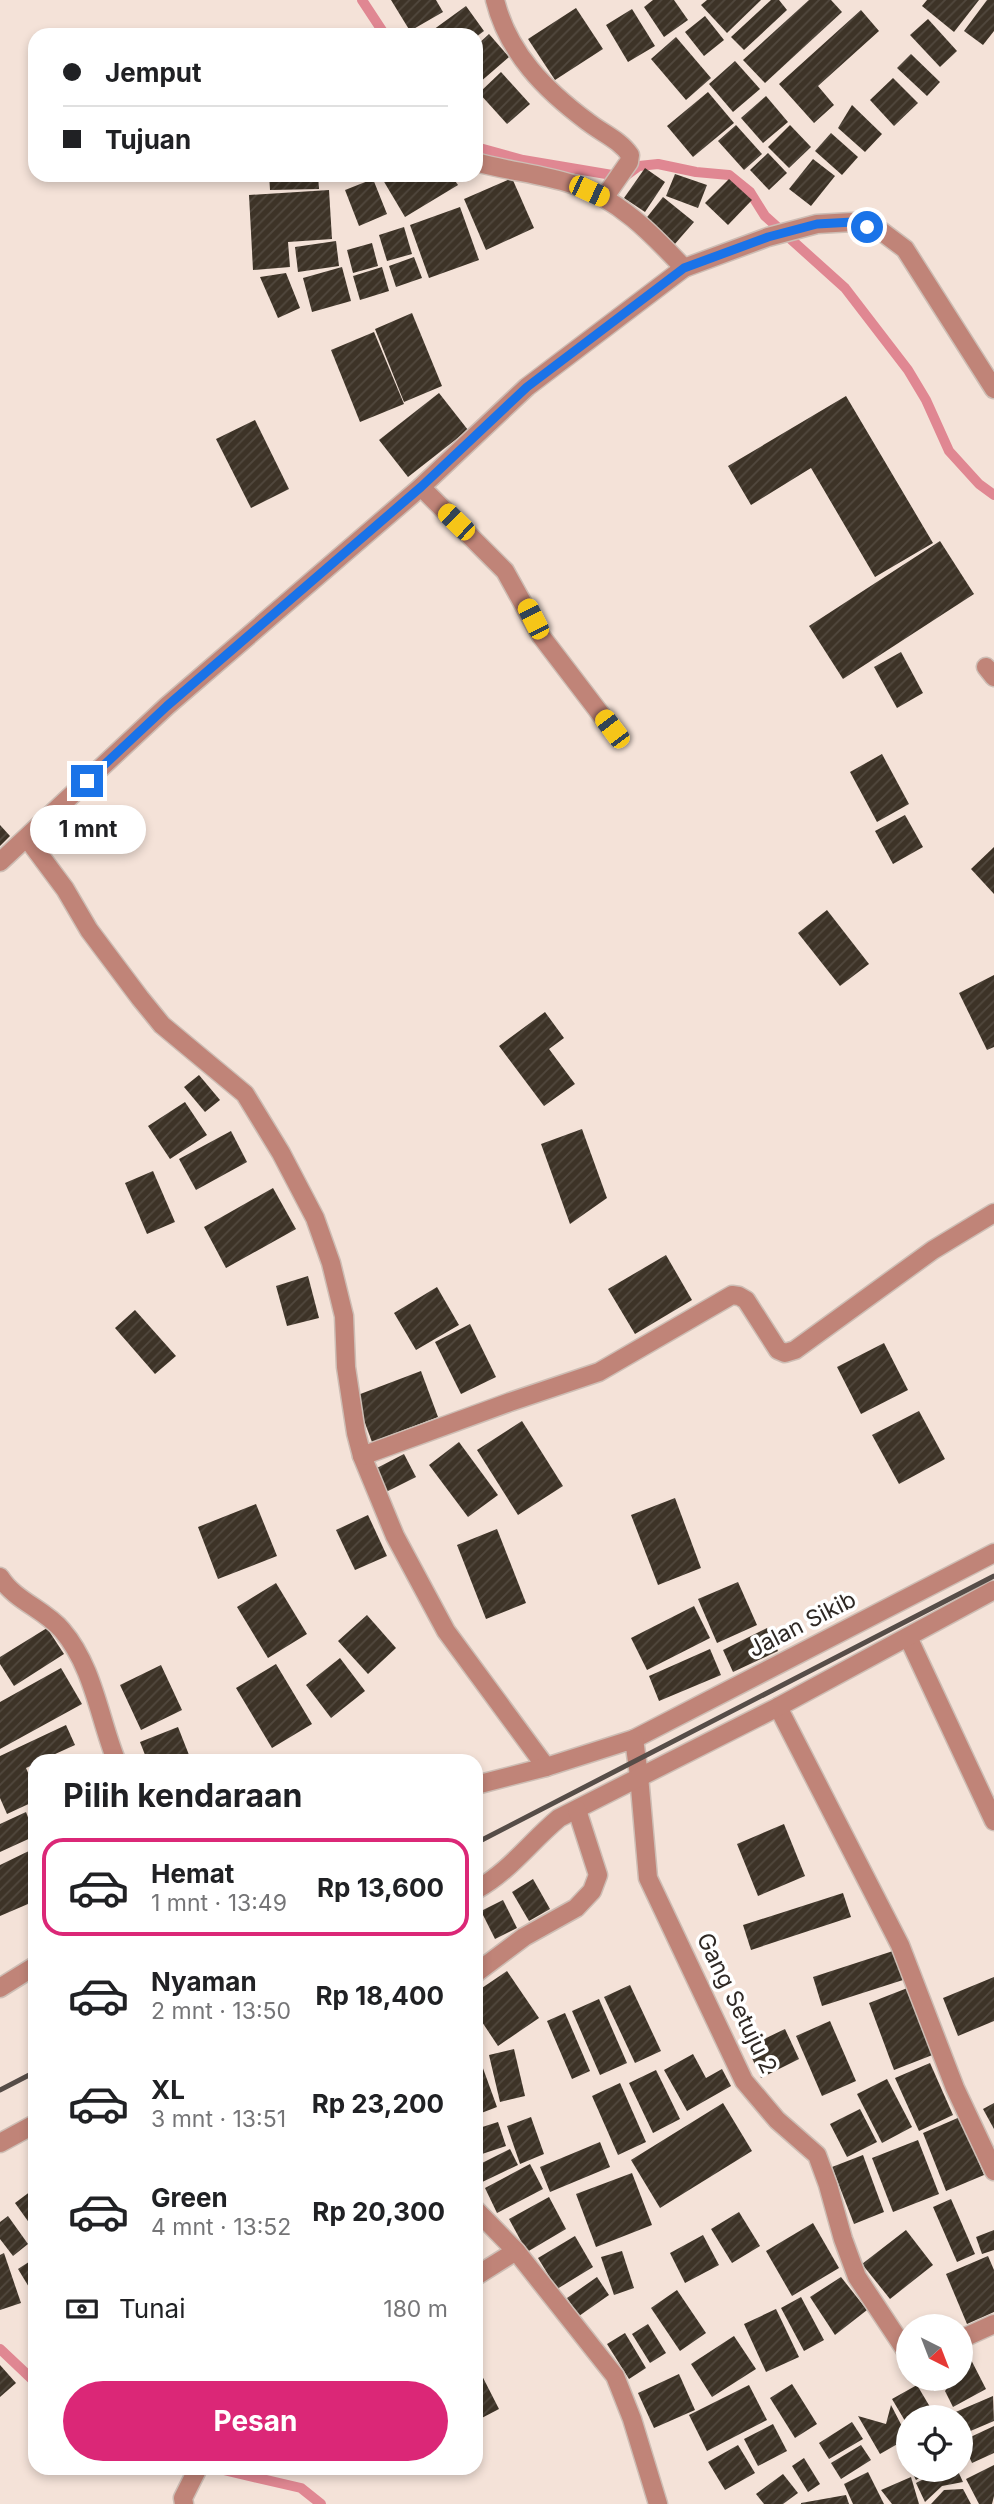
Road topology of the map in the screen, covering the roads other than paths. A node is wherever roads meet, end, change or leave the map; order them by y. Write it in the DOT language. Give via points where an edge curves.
graph roads {
  1 [pos="495,0"];
  2 [pos="483,164"];
  3 [pos="607,193"];
  4 [pos="684,268"];
  5 [pos="994,389"];
  6 [pos="421,487"];
  7 [pos="612,729"];
  8 [pos="27,838"];
  9 [pos="0,862"];
  10 [pos="994,1213"];
  11 [pos="362,1457"];
  12 [pos="994,1553"];
  13 [pos="0,1577"];
  14 [pos="994,1590"];
  15 [pos="908,1637"];
  16 [pos="778,1707"];
  17 [pos="634,1739"];
  18 [pos="114,1754"];
  19 [pos="547,1767"];
  20 [pos="638,1768"];
  21 [pos="483,1783"];
  22 [pos="577,1810"];
  23 [pos="994,1821"];
  24 [pos="483,1885"];
  25 [pos="483,1968"];
  26 [pos="28,1970"];
  27 [pos="0,1988"];
  28 [pos="28,2128"];
  29 [pos="0,2143"];
  30 [pos="994,2171"];
  31 [pos="483,2217"];
  32 [pos="516,2251"];
  33 [pos="483,2272"];
  34 [pos="994,2324"];
  35 [pos="973,2334"];
  36 [pos="896,2336"];
  37 [pos="194,2475"];
  38 [pos="184,2504"];
  39 [pos="658,2504"];
  1 -- 3 [label="street" via="503,29 545,88 623,145 630,155"];
  2 -- 3 [label="street"];
  3 -- 4 [label="street"];
  4 -- 5 [label="street" via="817,224 853,222 881,231 905,249"];
  4 -- 6 [label="street" via="527,387"];
  6 -- 7 [label="street" via="505,571 541,636"];
  6 -- 8 [label="street" via="167,706"];
  8 -- 9 [label="street"];
  8 -- 11 [label="street" via="132,988 162,1025 245,1094 281,1153 315,1218 331,1263 344,1316 352,1411"];
  10 -- 11 [label="street" via="933,1250 795,1350 778,1350 746,1300 732,1295 599,1372"];
  11 -- 19 [label="street" via="395,1536 446,1630"];
  12 -- 17 [label="street, Jalan Sikib"];
  13 -- 18 [label="street" via="7,1588 61,1628 79,1654"];
  14 -- 15 [label="street"];
  15 -- 16 [label="street"];
  15 -- 23 [label="street"];
  16 -- 20 [label="street"];
  16 -- 30 [label="street" via="900,1945 955,2088"];
  17 -- 19 [label="street, Jalan Sikib"];
  17 -- 20 [label="street, Gang Setuju 2"];
  19 -- 21 [label="street, Jalan Sikib"];
  20 -- 22 [label="street"];
  20 -- 36 [label="street, Gang Setuju 2" via="648,1878 744,2081 777,2120 817,2155 857,2277"];
  22 -- 24 [label="street" via="559,1818 515,1864"];
  22 -- 25 [label="street" via="598,1875 592,1891 576,1908 524,1937"];
  26 -- 27 [label="street"];
  28 -- 29 [label="street"];
  31 -- 32 [label="street"];
  32 -- 33 [label="street"];
  32 -- 39 [label="street" via="615,2376"];
  34 -- 35 [label="street"];
  37 -- 38 [label="street"];
}
